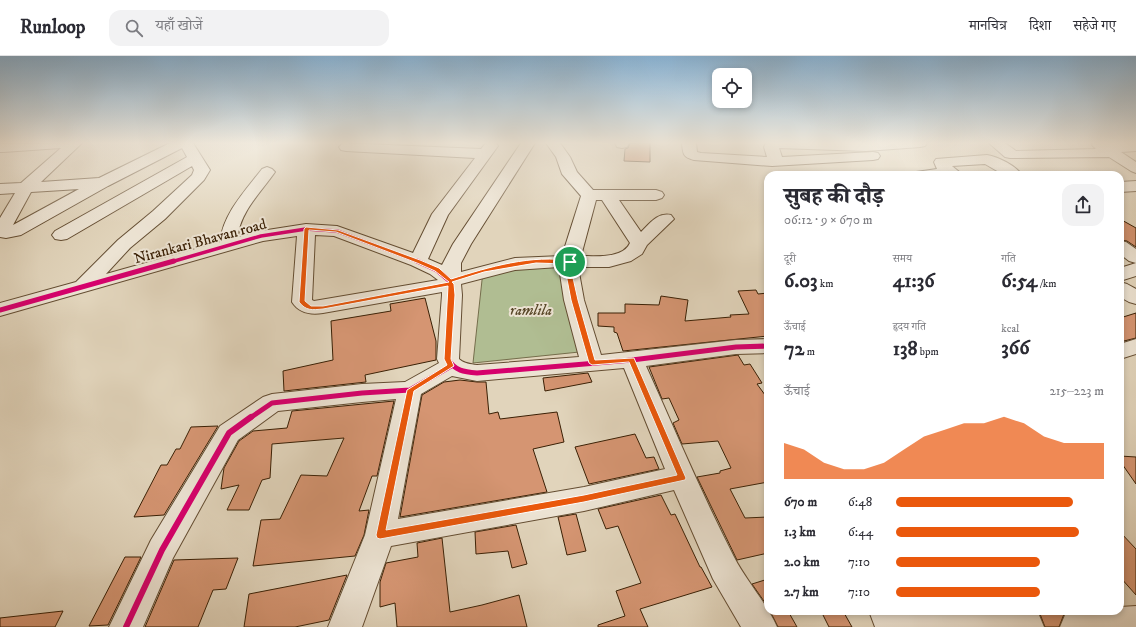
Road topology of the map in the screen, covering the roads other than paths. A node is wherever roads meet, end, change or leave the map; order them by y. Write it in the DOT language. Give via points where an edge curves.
graph roads {
  1 [pos="45,170"];
  2 [pos="129,170"];
  3 [pos="175,170"];
  4 [pos="202,170"];
  5 [pos="473,170"];
  6 [pos="511,170"];
  7 [pos="568,170"];
  8 [pos="267,172"];
  9 [pos="102,183"];
  10 [pos="1136,186"];
  11 [pos="26,187"];
  12 [pos="1124,187"];
  13 [pos="0,189"];
  14 [pos="598,195"];
  15 [pos="656,195"];
  16 [pos="665,219"];
  17 [pos="306,229"];
  18 [pos="61,235"];
  19 [pos="639,244"];
  20 [pos="229,246"];
  21 [pos="1124,249"];
  22 [pos="1136,257"];
  23 [pos="418,261"];
  24 [pos="570,262"];
  25 [pos="1136,269"];
  26 [pos="1124,274"];
  27 [pos="450,282"];
  28 [pos="83,286"];
  29 [pos="1124,290"];
  30 [pos="1136,298"];
  31 [pos="0,310"];
  32 [pos="764,346"];
  33 [pos="1136,346"];
  34 [pos="1124,350"];
  35 [pos="632,360"];
  36 [pos="592,363"];
  37 [pos="451,366"];
  38 [pos="410,390"];
  39 [pos="682,478"];
  40 [pos="380,535"];
  41 [pos="887,615"];
  42 [pos="988,615"];
  43 [pos="1013,615"];
  44 [pos="1136,622"];
  45 [pos="126,627"];
  46 [pos="345,627"];
  47 [pos="760,627"];
  48 [pos="892,627"];
  49 [pos="913,627"];
  50 [pos="1027,627"];
  51 [pos="1077,627"];
  1 -- 11 [label="street"];
  2 -- 9 [label="street"];
  3 -- 18 [label="street"];
  4 -- 28 [label="street" via="200,177 124,244"];
  5 -- 23 [label="street" via="440,214"];
  6 -- 27 [label="street" via="462,244 452,263"];
  7 -- 14 [label="street" via="577,182"];
  8 -- 20 [label="street" via="239,211 230,230"];
  9 -- 11 [label="street"];
  9 -- 11 [label="street" via="15,231 1,231"];
  10 -- 12 [label="street"];
  11 -- 13 [label="street"];
  14 -- 15 [label="street"];
  14 -- 19 [label="street" via="626,222"];
  14 -- 24 [label="street"];
  16 -- 19 [label="street"];
  17 -- 20 [label="street, Nirankari Bhavan road" via="261,236"];
  17 -- 23 [label="street, Nirankari Bhavan road" via="337,231"];
  17 -- 27 [label="street" via="302,302 311,308"];
  19 -- 24 [label="street" via="636,250 624,257 609,261"];
  20 -- 28 [label="street, Nirankari Bhavan road"];
  21 -- 22 [label="street"];
  23 -- 27 [label="street, Nirankari Bhavan road" via="437,270"];
  24 -- 27 [label="street" via="515,264"];
  24 -- 36 [label="street" via="568,269 574,300"];
  25 -- 26 [label="street"];
  27 -- 37 [label="street" via="452,295 448,359"];
  28 -- 31 [label="street, Nirankari Bhavan road"];
  29 -- 30 [label="street"];
  32 -- 35 [label="street" via="736,347"];
  33 -- 34 [label="street"];
  35 -- 36 [label="street"];
  35 -- 39 [label="street"];
  36 -- 37 [label="street" via="477,373 458,370"];
  37 -- 38 [label="street"];
  38 -- 40 [label="street"];
  38 -- 45 [label="street" via="272,403 229,433 162,550"];
  39 -- 40 [label="street"];
  39 -- 47 [label="street" via="724,568"];
  40 -- 46 [label="street"];
  41 -- 48 [label="street"];
  42 -- 49 [label="street"];
  43 -- 50 [label="street"];
  44 -- 51 [label="street"];
}
